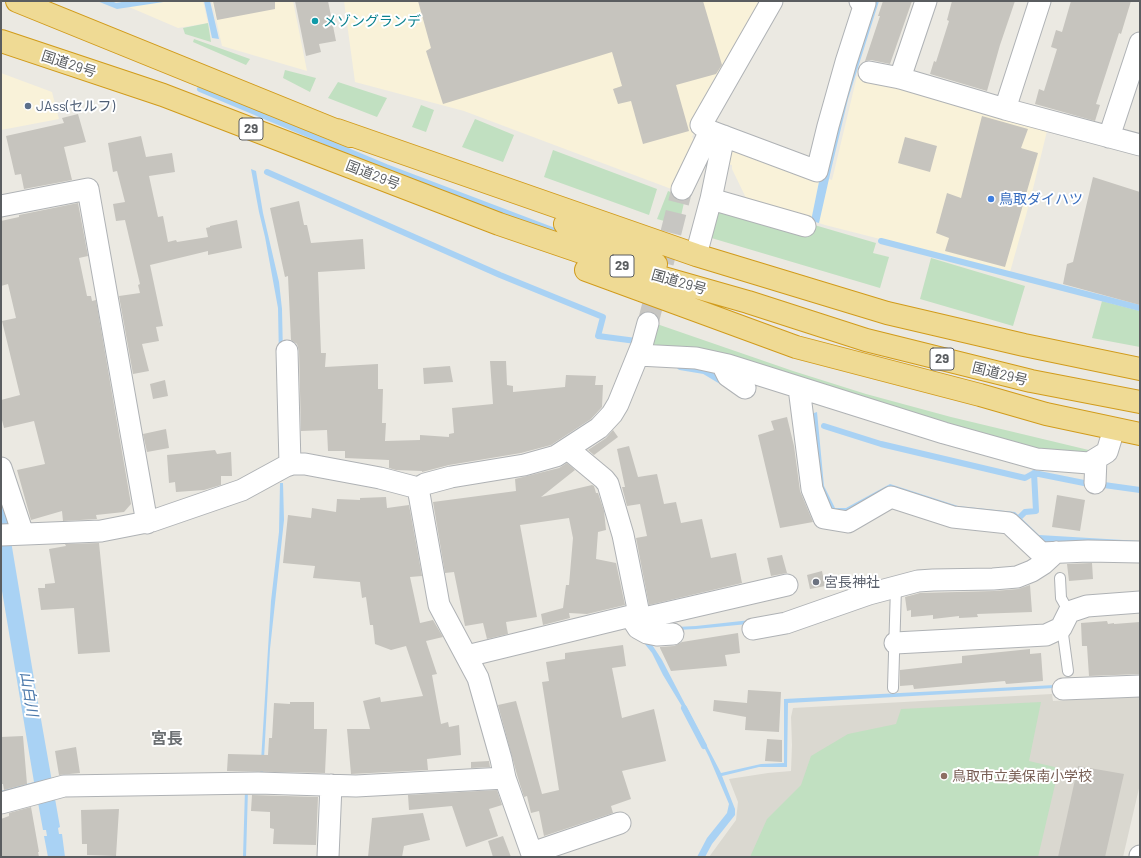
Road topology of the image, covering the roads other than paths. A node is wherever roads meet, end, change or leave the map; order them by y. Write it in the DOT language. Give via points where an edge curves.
graph roads {
  1 [pos="17,1"];
  2 [pos="772,1"];
  3 [pos="860,1"];
  4 [pos="926,1"];
  5 [pos="1040,1"];
  6 [pos="1,41"];
  7 [pos="1140,43"];
  8 [pos="869,72"];
  9 [pos="900,78"];
  10 [pos="1005,109"];
  11 [pos="336,130"];
  12 [pos="717,134"];
  13 [pos="1109,137"];
  14 [pos="1140,145"];
  15 [pos="682,189"];
  16 [pos="711,199"];
  17 [pos="1,206"];
  18 [pos="499,224"];
  19 [pos="805,226"];
  20 [pos="696,255"];
  21 [pos="748,302"];
  22 [pos="648,323"];
  23 [pos="287,351"];
  24 [pos="638,355"];
  25 [pos="722,364"];
  26 [pos="1140,369"];
  27 [pos="745,388"];
  28 [pos="800,388"];
  29 [pos="1140,402"];
  30 [pos="1114,429"];
  31 [pos="1140,434"];
  32 [pos="568,449"];
  33 [pos="1096,459"];
  34 [pos="290,464"];
  35 [pos="1,468"];
  36 [pos="1095,483"];
  37 [pos="418,488"];
  38 [pos="147,523"];
  39 [pos="1,534"];
  40 [pos="23,534"];
  41 [pos="1056,552"];
  42 [pos="1140,552"];
  43 [pos="1060,578"];
  44 [pos="787,585"];
  45 [pos="896,587"];
  46 [pos="1140,602"];
  47 [pos="635,615"];
  48 [pos="1065,619"];
  49 [pos="753,629"];
  50 [pos="673,634"];
  51 [pos="895,643"];
  52 [pos="467,656"];
  53 [pos="1065,680"];
  54 [pos="1140,686"];
  55 [pos="893,688"];
  56 [pos="505,778"];
  57 [pos="331,785"];
  58 [pos="1,803"];
  59 [pos="620,823"];
  60 [pos="532,855"];
  61 [pos="328,857"];
  1 -- 11 [label="highway, 国道29号 / 29"];
  2 -- 12 [label="street" via="701,125"];
  3 -- 12 [label="street" via="865,3 846,62 817,171"];
  4 -- 9 [label="street"];
  5 -- 10 [label="street"];
  6 -- 18 [label="highway, 国道29号 / 29" via="163,95"];
  7 -- 13 [label="street"];
  8 -- 9 [label="street"];
  9 -- 10 [label="street"];
  10 -- 13 [label="street"];
  11 -- 20 [label="highway"];
  11 -- 21 [label="highway, 国道29号 / 29"];
  12 -- 15 [label="street"];
  12 -- 16 [label="street"];
  13 -- 14 [label="street"];
  16 -- 19 [label="street"];
  16 -- 20 [label="street"];
  17 -- 38 [label="street" via="88,189"];
  18 -- 21 [label="highway, 国道29号 / 29" via="625,267"];
  18 -- 30 [label="highway" via="526,245 586,270 796,347 1046,414"];
  20 -- 26 [label="highway" via="887,313"];
  21 -- 29 [label="highway, 国道29号 / 29" via="866,340 1031,381"];
  22 -- 24 [label="street"];
  23 -- 34 [label="street"];
  24 -- 25 [label="street" via="696,358"];
  24 -- 32 [label="street" via="612,414 599,428"];
  25 -- 27 [label="street" via="728,376"];
  25 -- 28 [label="street"];
  28 -- 33 [label="street" via="1037,459 1089,463"];
  28 -- 41 [label="street" via="812,490 824,518 848,522 891,497 953,517 1009,524 1041,553"];
  30 -- 31 [label="highway"];
  30 -- 33 [label="street" via="1107,452"];
  32 -- 37 [label="street" via="556,456 451,477"];
  32 -- 47 [label="street" via="608,484 623,535"];
  33 -- 36 [label="street"];
  34 -- 37 [label="street" via="300,463 380,478"];
  34 -- 38 [label="street" via="242,490"];
  35 -- 40 [label="street"];
  37 -- 52 [label="street" via="439,605"];
  38 -- 40 [label="street" via="101,531"];
  39 -- 40 [label="street"];
  41 -- 42 [label="street"];
  41 -- 45 [label="street" via="1032,571 1017,576 918,581"];
  43 -- 48 [label="lane"];
  44 -- 47 [label="street" via="640,619"];
  45 -- 49 [label="street" via="786,623"];
  45 -- 51 [label="lane"];
  46 -- 48 [label="street" via="1088,606"];
  47 -- 50 [label="street" via="638,628 647,633 658,636"];
  47 -- 52 [label="street"];
  48 -- 51 [label="street" via="1046,635"];
  48 -- 53 [label="lane"];
  51 -- 55 [label="lane"];
  52 -- 56 [label="street" via="478,678"];
  53 -- 54 [label="street"];
  56 -- 57 [label="street" via="356,786"];
  56 -- 60 [label="street"];
  57 -- 58 [label="street" via="258,783 64,786"];
  57 -- 61 [label="street"];
  59 -- 60 [label="street"];
}
